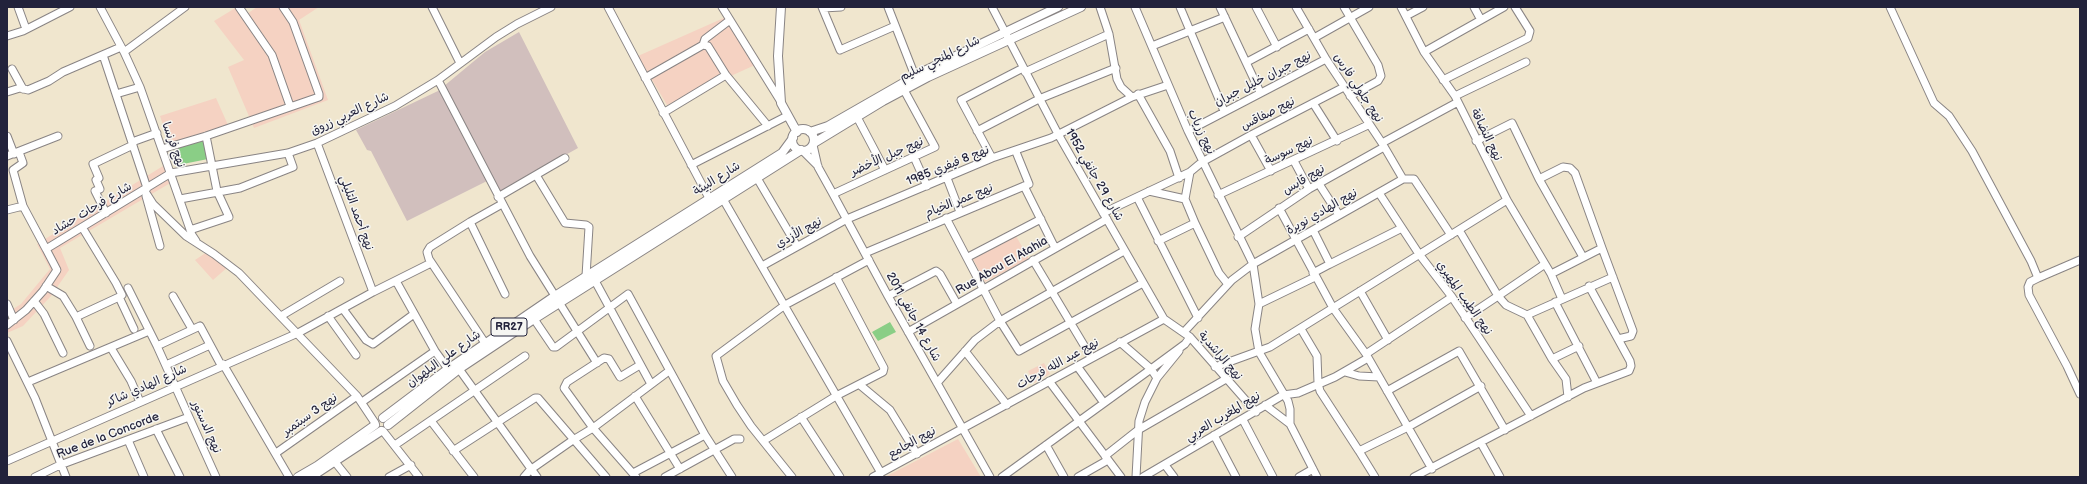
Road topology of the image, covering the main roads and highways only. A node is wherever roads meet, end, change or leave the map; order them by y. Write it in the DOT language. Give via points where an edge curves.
graph roads {
  1 [pos="781,7"];
  2 [pos="786,7"];
  3 [pos="1058,7"];
  4 [pos="1081,7"];
  5 [pos="1006,36"];
  6 [pos="810,132"];
  7 [pos="797,133"];
  8 [pos="813,144"];
  9 [pos="802,150"];
  10 [pos="651,239"];
  11 [pos="642,245"];
  12 [pos="556,299"];
  13 [pos="381,425"];
  14 [pos="298,477"];
  15 [pos="311,477"];
  1 -- 7 [label="main road" via="778,56 781,103"];
  2 -- 7 [label="main road" via="783,82"];
  3 -- 5 [label="main road, شارع المنجي سليم"];
  4 -- 5 [label="main road, شارع المنجي سليم"];
  5 -- 6 [label="main road, شارع المنجي سليم" via="916,76 828,126"];
  5 -- 8 [label="main road, شارع المنجي سليم" via="904,90"];
  6 -- 7 [label="main road"];
  6 -- 8 [label="main road" via="814,139"];
  7 -- 9 [label="main road" via="795,147"];
  7 -- 10 [label="main road, شارع البيئة / RR27" via="782,153 709,198"];
  8 -- 9 [label="main road" via="809,149"];
  9 -- 10 [label="main road, شارع البيئة / RR27"];
  10 -- 11 [label="main road, RR27"];
  11 -- 12 [label="main road, شارع علي البلهوان / RR27" via="594,279"];
  11 -- 12 [label="main road, شارع علي البلهوان / RR27" via="586,276"];
  12 -- 13 [label="main road, شارع علي البلهوان / RR27" via="534,319"];
  12 -- 13 [label="main road, شارع علي البلهوان / RR27" via="448,369"];
  13 -- 14 [label="main road, شارع علي البلهوان / RR27"];
  13 -- 15 [label="main road, شارع علي البلهوان / RR27" via="335,462"];
}
